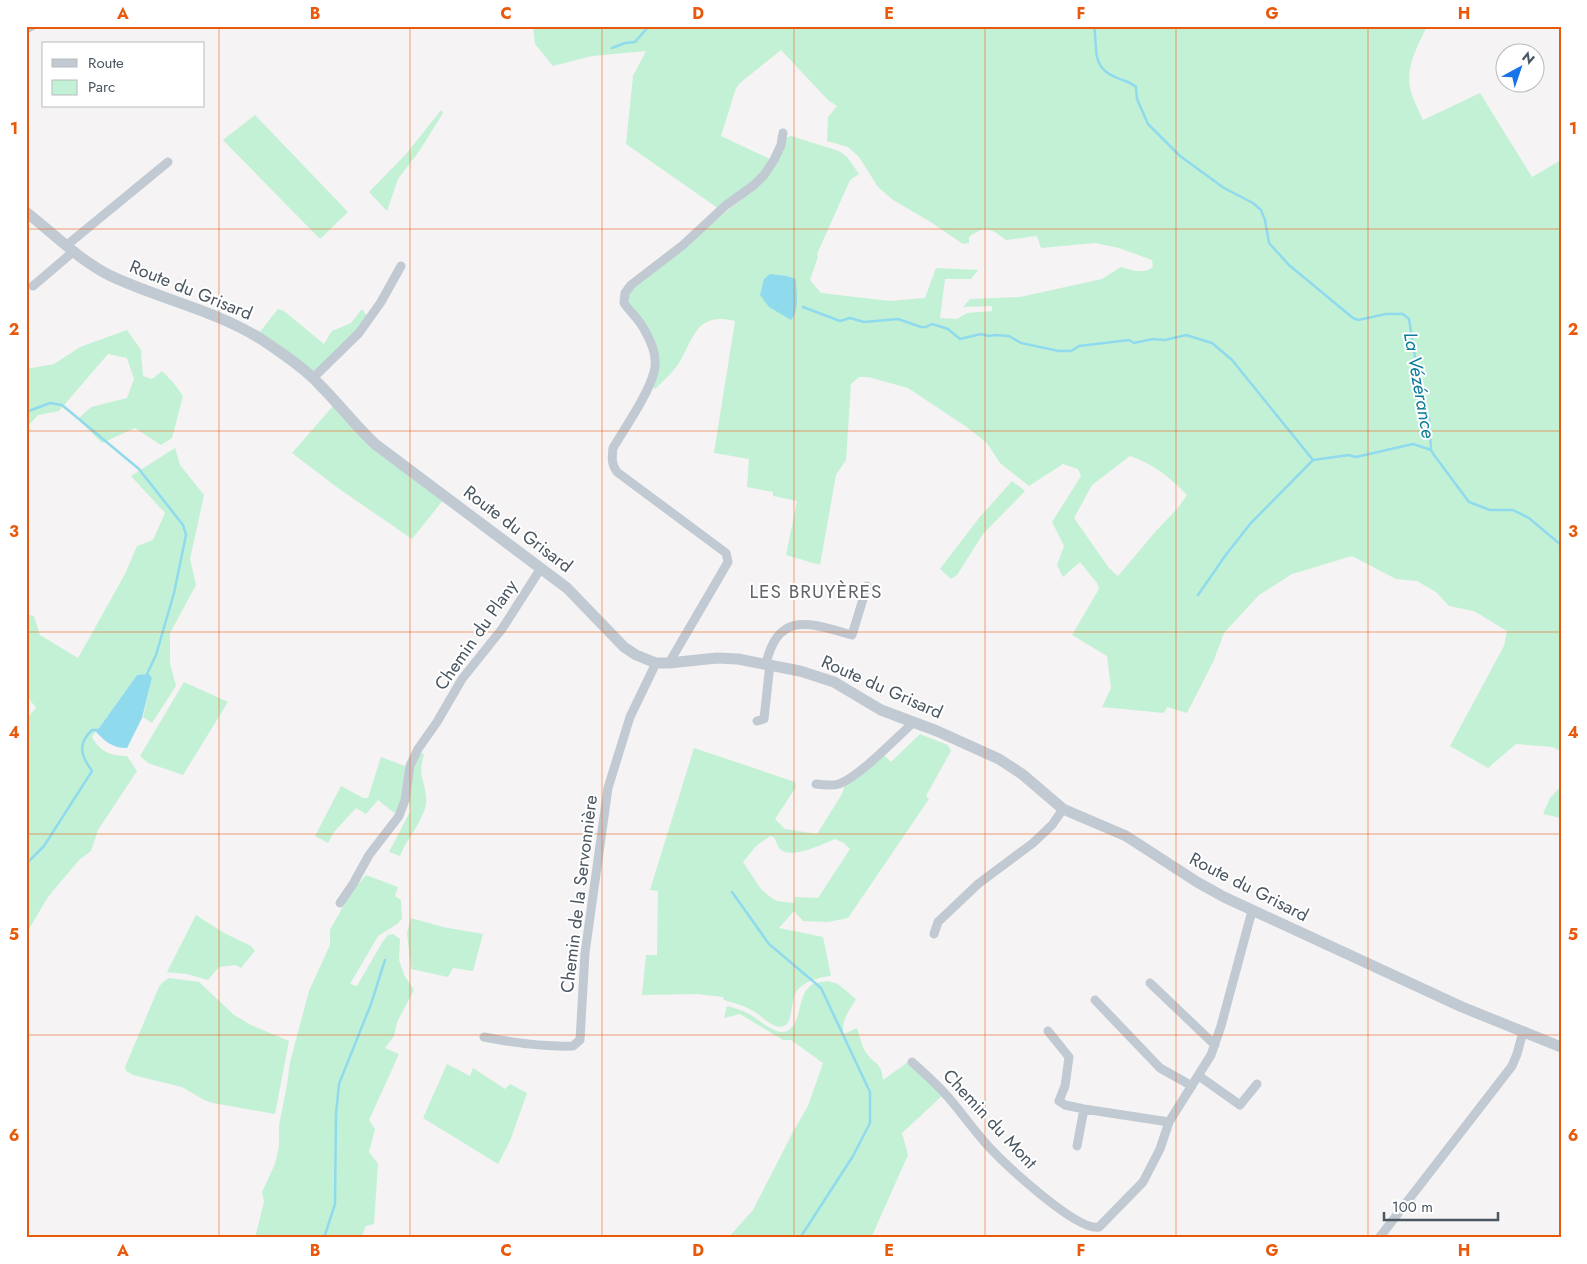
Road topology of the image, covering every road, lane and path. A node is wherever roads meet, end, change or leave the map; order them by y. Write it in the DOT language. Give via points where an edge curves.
graph roads {
  1 [pos="32,26"];
  2 [pos="26,29"];
  3 [pos="782,133"];
  4 [pos="168,162"];
  5 [pos="26,212"];
  6 [pos="71,248"];
  7 [pos="401,266"];
  8 [pos="33,286"];
  9 [pos="313,378"];
  10 [pos="541,568"];
  11 [pos="867,586"];
  12 [pos="656,662"];
  13 [pos="669,663"];
  14 [pos="768,664"];
  15 [pos="757,721"];
  16 [pos="914,722"];
  17 [pos="816,784"];
  18 [pos="1064,809"];
  19 [pos="340,903"];
  20 [pos="1252,911"];
  21 [pos="934,934"];
  22 [pos="1150,983"];
  23 [pos="1095,1000"];
  24 [pos="1048,1031"];
  25 [pos="1523,1032"];
  26 [pos="484,1037"];
  27 [pos="1216,1045"];
  28 [pos="1561,1047"];
  29 [pos="912,1062"];
  30 [pos="1199,1076"];
  31 [pos="1257,1084"];
  32 [pos="1192,1086"];
  33 [pos="1084,1108"];
  34 [pos="1169,1122"];
  35 [pos="1077,1146"];
  36 [pos="1379,1238"];
  1 -- 2 [label="street"];
  3 -- 13 [label="street" via="781,145 764,175 625,292 624,303 641,324 653,347 654,371 647,390 613,448 613,466 726,553 728,562"];
  4 -- 6 [label="street"];
  5 -- 6 [label="street, Route du Grisard"];
  6 -- 8 [label="street"];
  6 -- 9 [label="street, Route du Grisard" via="110,275 241,328"];
  7 -- 9 [label="street" via="359,333"];
  9 -- 10 [label="street, Route du Grisard" via="375,444"];
  10 -- 12 [label="street, Route du Grisard" via="577,597 624,647"];
  10 -- 19 [label="street, Chemin du Plany" via="498,635 462,679 418,749 410,766 399,816 369,855"];
  11 -- 14 [label="street" via="852,635 810,624 795,624 776,637"];
  12 -- 13 [label="street, Route du Grisard"];
  12 -- 26 [label="street, Chemin de la Servonnière" via="630,717 608,788 586,953 580,1040 572,1046 556,1046 526,1045"];
  13 -- 14 [label="street, Route du Grisard" via="728,658"];
  14 -- 15 [label="street" via="764,719"];
  14 -- 16 [label="street, Route du Grisard" via="834,682 881,710"];
  16 -- 17 [label="street" via="845,781 834,785"];
  16 -- 18 [label="street, Route du Grisard" via="1011,766"];
  18 -- 20 [label="street, Route du Grisard" via="1126,836 1196,882"];
  18 -- 21 [label="street" via="1032,843 978,884 938,922"];
  20 -- 25 [label="street, Route du Grisard"];
  20 -- 27 [label="street, Chemin du Mont"];
  22 -- 27 [label="street"];
  23 -- 32 [label="street" via="1160,1068"];
  24 -- 33 [label="street" via="1069,1057 1065,1086 1059,1101"];
  25 -- 28 [label="street, Route du Grisard"];
  25 -- 36 [label="street" via="1512,1066"];
  27 -- 30 [label="street, Chemin du Mont"];
  29 -- 34 [label="street, Chemin du Mont" via="948,1097 1004,1162 1058,1208 1089,1226 1099,1227 1106,1222 1143,1182"];
  30 -- 31 [label="street" via="1240,1106"];
  30 -- 32 [label="street, Chemin du Mont"];
  32 -- 34 [label="street, Chemin du Mont"];
  33 -- 34 [label="street"];
  33 -- 35 [label="street"];
}
